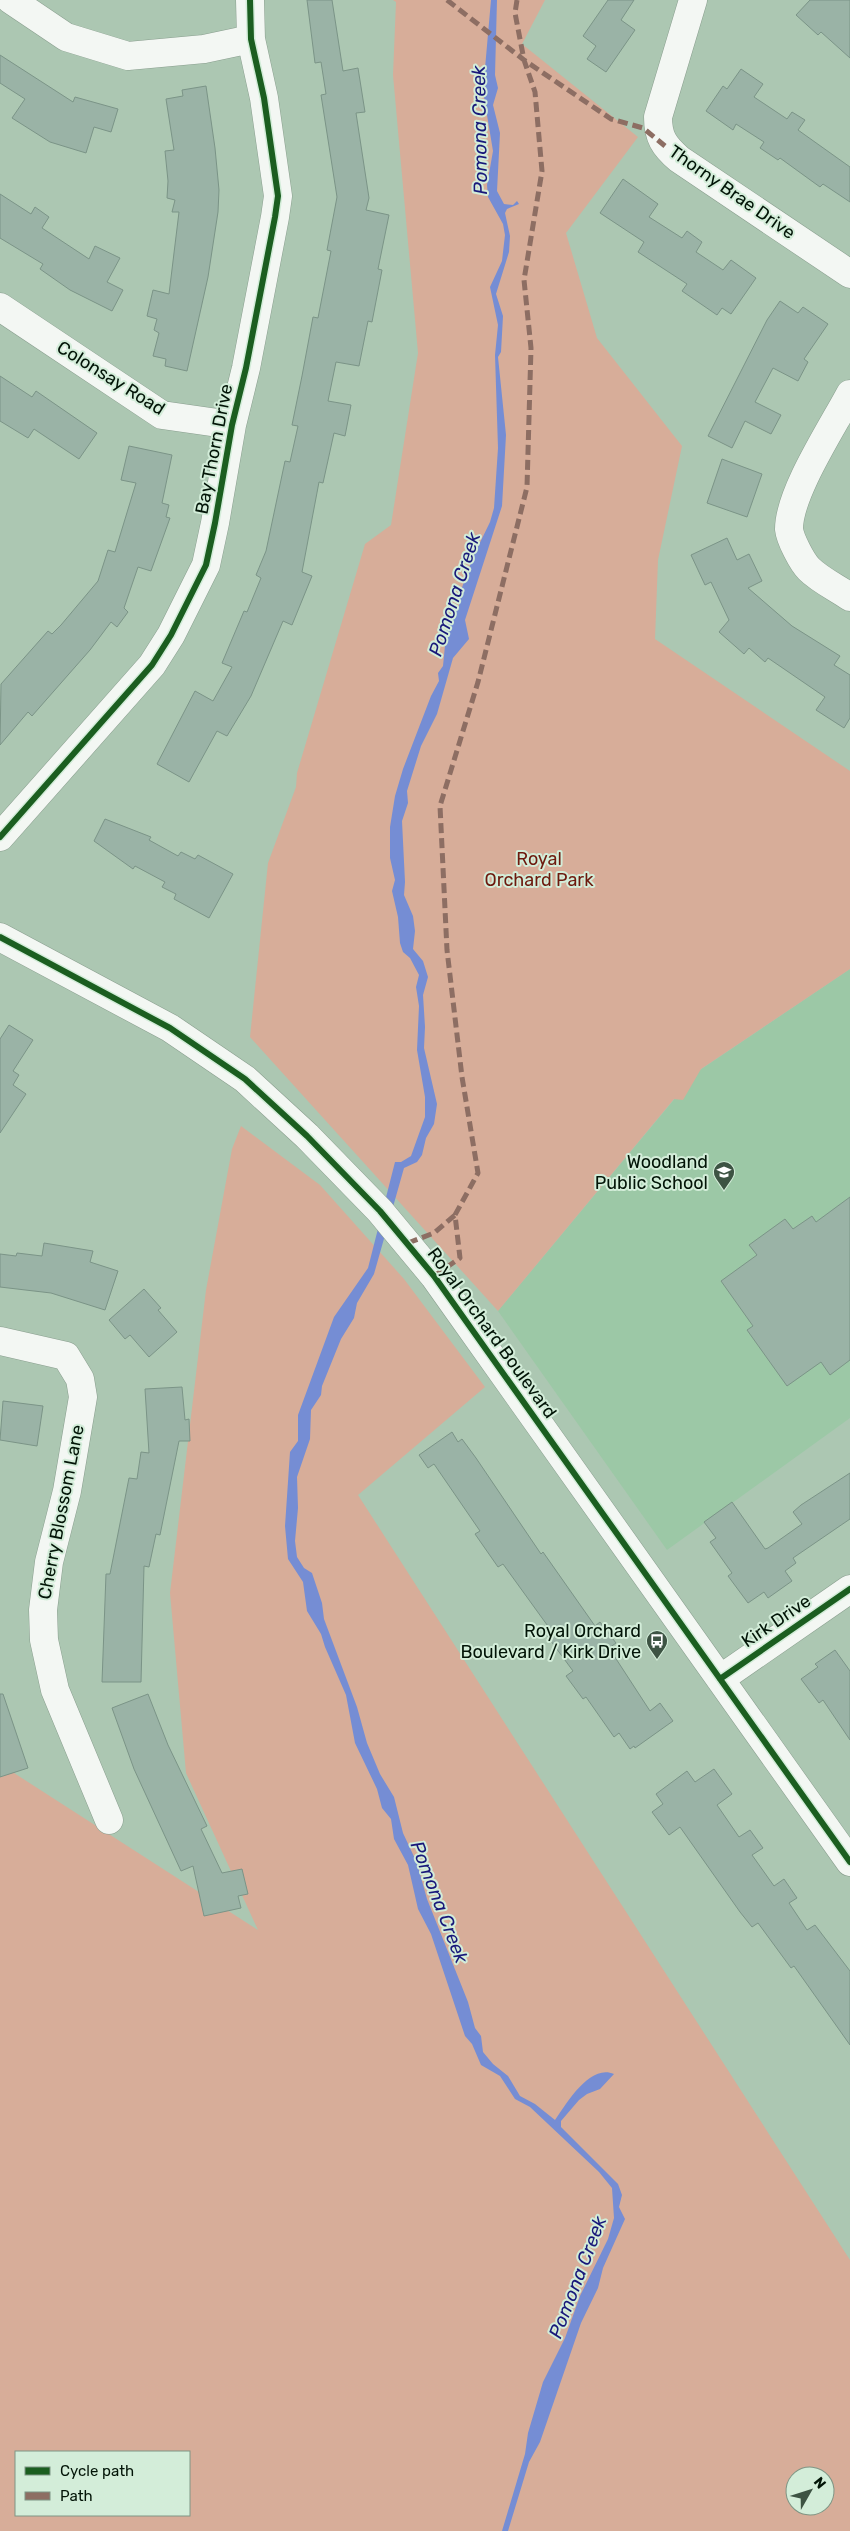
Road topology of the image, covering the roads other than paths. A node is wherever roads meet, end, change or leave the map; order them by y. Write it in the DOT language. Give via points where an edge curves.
graph roads {
  1 [pos="11,0"];
  2 [pos="250,0"];
  3 [pos="694,0"];
  4 [pos="251,39"];
  5 [pos="850,274"];
  6 [pos="0,307"];
  7 [pos="850,394"];
  8 [pos="232,425"];
  9 [pos="850,597"];
  10 [pos="0,837"];
  11 [pos="0,937"];
  12 [pos="0,1341"];
  13 [pos="850,1589"];
  14 [pos="720,1679"];
  15 [pos="109,1820"];
  16 [pos="850,1862"];
  1 -- 4 [label="street" via="66,37 128,56 204,49"];
  2 -- 4 [label="street, Bay Thorn Drive"];
  3 -- 5 [label="street, Thorny Brae Drive" via="658,117 658,132 665,146 679,159"];
  4 -- 8 [label="street, Bay Thorn Drive" via="264,98 278,196 267,266"];
  6 -- 8 [label="street, Colonsay Road" via="162,415"];
  7 -- 9 [label="street" via="798,491 789,529 792,543 808,569"];
  8 -- 10 [label="street, Bay Thorn Drive" via="206,566 171,635 152,665"];
  11 -- 14 [label="street, Royal Orchard Boulevard" via="170,1028 245,1079 307,1136 380,1211 434,1276"];
  12 -- 15 [label="street, Cherry Blossom Lane" via="66,1356 80,1379 83,1397 67,1491 49,1562 43,1610 44,1640 55,1690"];
  13 -- 14 [label="street, Kirk Drive"];
  14 -- 16 [label="street, Royal Orchard Boulevard"];
}
